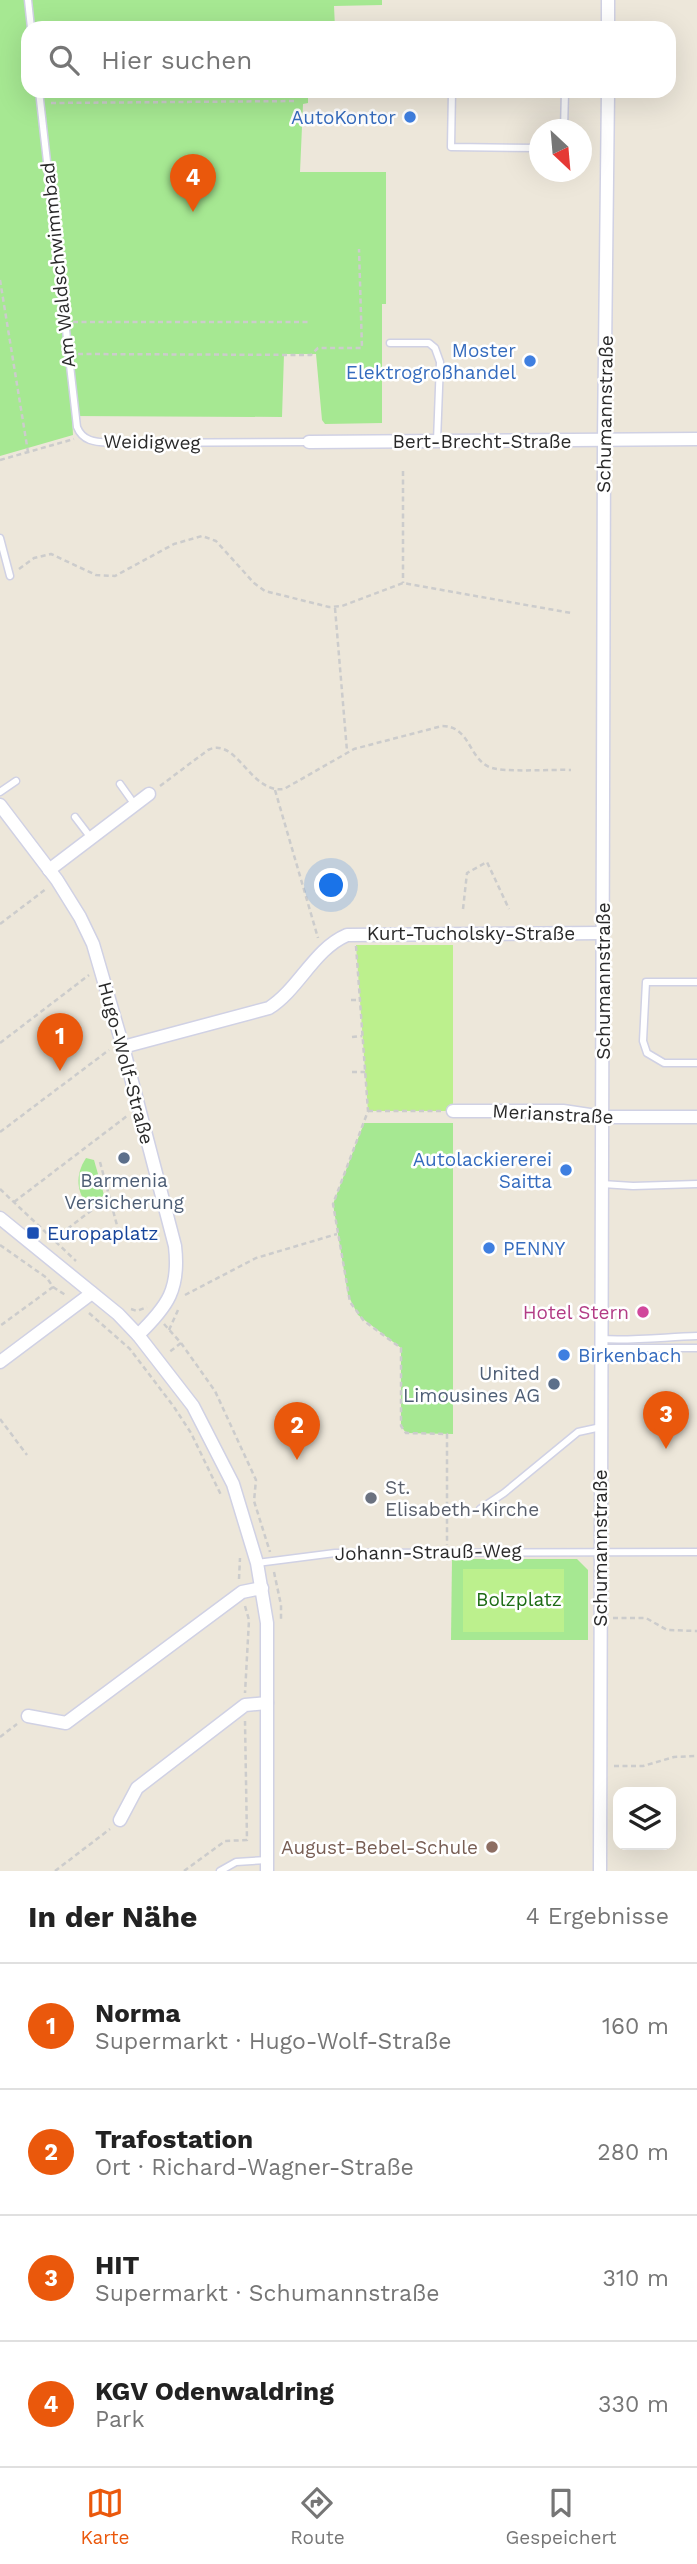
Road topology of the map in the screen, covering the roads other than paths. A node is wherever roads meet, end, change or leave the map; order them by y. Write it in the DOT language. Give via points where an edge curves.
graph roads {
  1 [pos="28,0"];
  2 [pos="608,0"];
  3 [pos="31,21"];
  4 [pos="608,21"];
  5 [pos="40,98"];
  6 [pos="452,98"];
  7 [pos="565,98"];
  8 [pos="607,98"];
  9 [pos="564,119"];
  10 [pos="529,148"];
  11 [pos="390,342"];
  12 [pos="82,437"];
  13 [pos="697,439"];
  14 [pos="604,440"];
  15 [pos="438,441"];
  16 [pos="309,442"];
  17 [pos="0,538"];
  18 [pos="10,576"];
  19 [pos="16,781"];
  20 [pos="120,784"];
  21 [pos="0,792"];
  22 [pos="149,794"];
  23 [pos="0,805"];
  24 [pos="135,805"];
  25 [pos="75,817"];
  26 [pos="91,838"];
  27 [pos="53,875"];
  28 [pos="602,933"];
  29 [pos="697,982"];
  30 [pos="122,1047"];
  31 [pos="697,1063"];
  32 [pos="453,1111"];
  33 [pos="603,1117"];
  34 [pos="697,1117"];
  35 [pos="603,1184"];
  36 [pos="697,1184"];
  37 [pos="0,1218"];
  38 [pos="92,1293"];
  39 [pos="138,1335"];
  40 [pos="697,1336"];
  41 [pos="601,1343"];
  42 [pos="697,1348"];
  43 [pos="0,1362"];
  44 [pos="601,1427"];
  45 [pos="480,1509"];
  46 [pos="600,1551"];
  47 [pos="697,1552"];
  48 [pos="257,1563"];
  49 [pos="262,1588"];
  50 [pos="267,1703"];
  51 [pos="27,1716"];
  52 [pos="120,1820"];
  53 [pos="267,1866"];
  54 [pos="220,1871"];
  55 [pos="600,1871"];
  1 -- 3 [label="lane"];
  2 -- 4 [label="street"];
  5 -- 12 [label="lane, Am Waldschwimmbad" via="77,427"];
  6 -- 10 [label="lane" via="451,147"];
  7 -- 9 [label="lane"];
  8 -- 14 [label="street, Schumannstraße"];
  11 -- 15 [label="lane" via="429,343 439,355"];
  12 -- 16 [label="lane, Weidigweg" via="103,443"];
  13 -- 14 [label="street, Bert-Brecht-Straße"];
  14 -- 15 [label="street, Bert-Brecht-Straße"];
  14 -- 28 [label="street, Schumannstraße"];
  15 -- 16 [label="street, Bert-Brecht-Straße"];
  17 -- 18 [label="lane"];
  19 -- 21 [label="lane"];
  20 -- 24 [label="lane"];
  22 -- 24 [label="street"];
  23 -- 27 [label="street, Hugo-Wolf-Straße"];
  24 -- 26 [label="street"];
  25 -- 26 [label="lane"];
  26 -- 27 [label="street"];
  27 -- 30 [label="street, Hugo-Wolf-Straße" via="86,930"];
  28 -- 30 [label="street, Kurt-Tucholsky-Straße" via="355,934 338,939 270,1008"];
  28 -- 33 [label="street, Schumannstraße"];
  29 -- 31 [label="lane" via="646,982 643,1041 647,1053 664,1063"];
  30 -- 39 [label="street, Hugo-Wolf-Straße" via="177,1263 168,1301"];
  32 -- 33 [label="street, Merianstraße" via="562,1111"];
  33 -- 34 [label="street, Merianstraße"];
  33 -- 35 [label="street, Schumannstraße"];
  35 -- 36 [label="lane"];
  35 -- 41 [label="street, Schumannstraße"];
  37 -- 38 [label="street"];
  38 -- 39 [label="street"];
  38 -- 43 [label="street"];
  39 -- 48 [label="street" via="206,1428 233,1483"];
  40 -- 41 [label="lane"];
  41 -- 42 [label="lane"];
  41 -- 44 [label="street, Schumannstraße"];
  44 -- 45 [label="lane" via="578,1432"];
  44 -- 46 [label="street, Schumannstraße"];
  46 -- 47 [label="lane, Johann-Strauß-Weg"];
  46 -- 48 [label="lane, Johann-Strauß-Weg" via="326,1553"];
  46 -- 55 [label="street, Schumannstraße"];
  48 -- 49 [label="street"];
  49 -- 50 [label="street" via="268,1636"];
  49 -- 51 [label="street" via="242,1592 66,1723"];
  50 -- 52 [label="street" via="245,1704 137,1788"];
  50 -- 53 [label="street"];
  53 -- 54 [label="lane" via="236,1862"];
}
